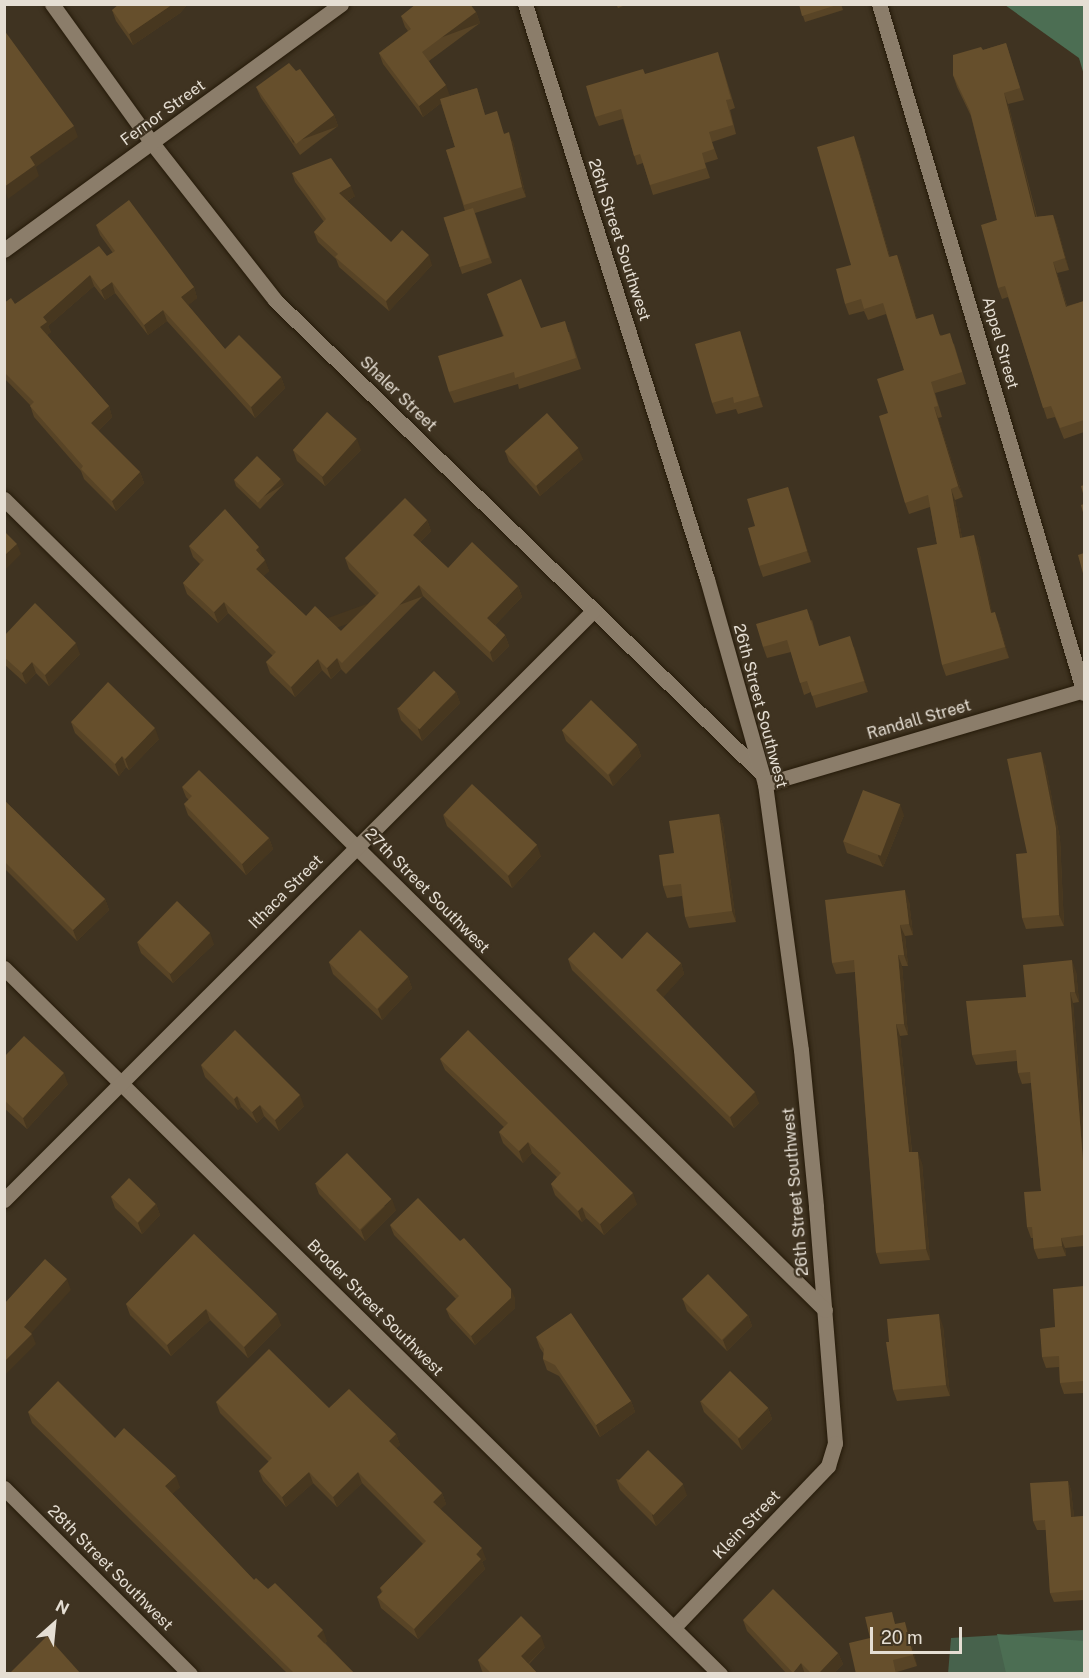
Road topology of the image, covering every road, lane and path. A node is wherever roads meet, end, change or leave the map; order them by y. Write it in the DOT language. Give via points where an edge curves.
graph roads {
  1 [pos="52,4"];
  2 [pos="341,4"];
  3 [pos="525,4"];
  4 [pos="879,4"];
  5 [pos="152,143"];
  6 [pos="4,250"];
  7 [pos="4,499"];
  8 [pos="594,610"];
  9 [pos="1084,692"];
  10 [pos="763,778"];
  11 [pos="357,847"];
  12 [pos="4,968"];
  13 [pos="121,1083"];
  14 [pos="4,1200"];
  15 [pos="825,1310"];
  16 [pos="836,1443"];
  17 [pos="4,1488"];
  18 [pos="674,1627"];
  19 [pos="190,1674"];
  20 [pos="720,1674"];
  1 -- 5 [label="street, Shaler Street"];
  2 -- 5 [label="street, Fernor Street"];
  3 -- 10 [label="street, 26th Street Southwest" via="707,579"];
  4 -- 9 [label="street, Appel Street"];
  5 -- 6 [label="street, Fernor Street"];
  5 -- 8 [label="street, Shaler Street" via="275,300"];
  7 -- 11 [label="street, 27th Street Southwest"];
  8 -- 10 [label="street, Shaler Street"];
  8 -- 11 [label="street, Ithaca Street"];
  9 -- 10 [label="street, Randall Street"];
  10 -- 15 [label="street, 26th Street Southwest" via="801,1050"];
  11 -- 13 [label="street, Ithaca Street"];
  11 -- 15 [label="street, 27th Street Southwest"];
  12 -- 13 [label="street, Broder Street Southwest"];
  13 -- 14 [label="street, Ithaca Street"];
  13 -- 18 [label="street, Broder Street Southwest"];
  15 -- 16 [label="street, 26th Street Southwest"];
  16 -- 18 [label="street, Klein Street" via="828,1466"];
  17 -- 19 [label="street, 28th Street Southwest"];
  18 -- 20 [label="street, Broder Street Southwest"];
}
